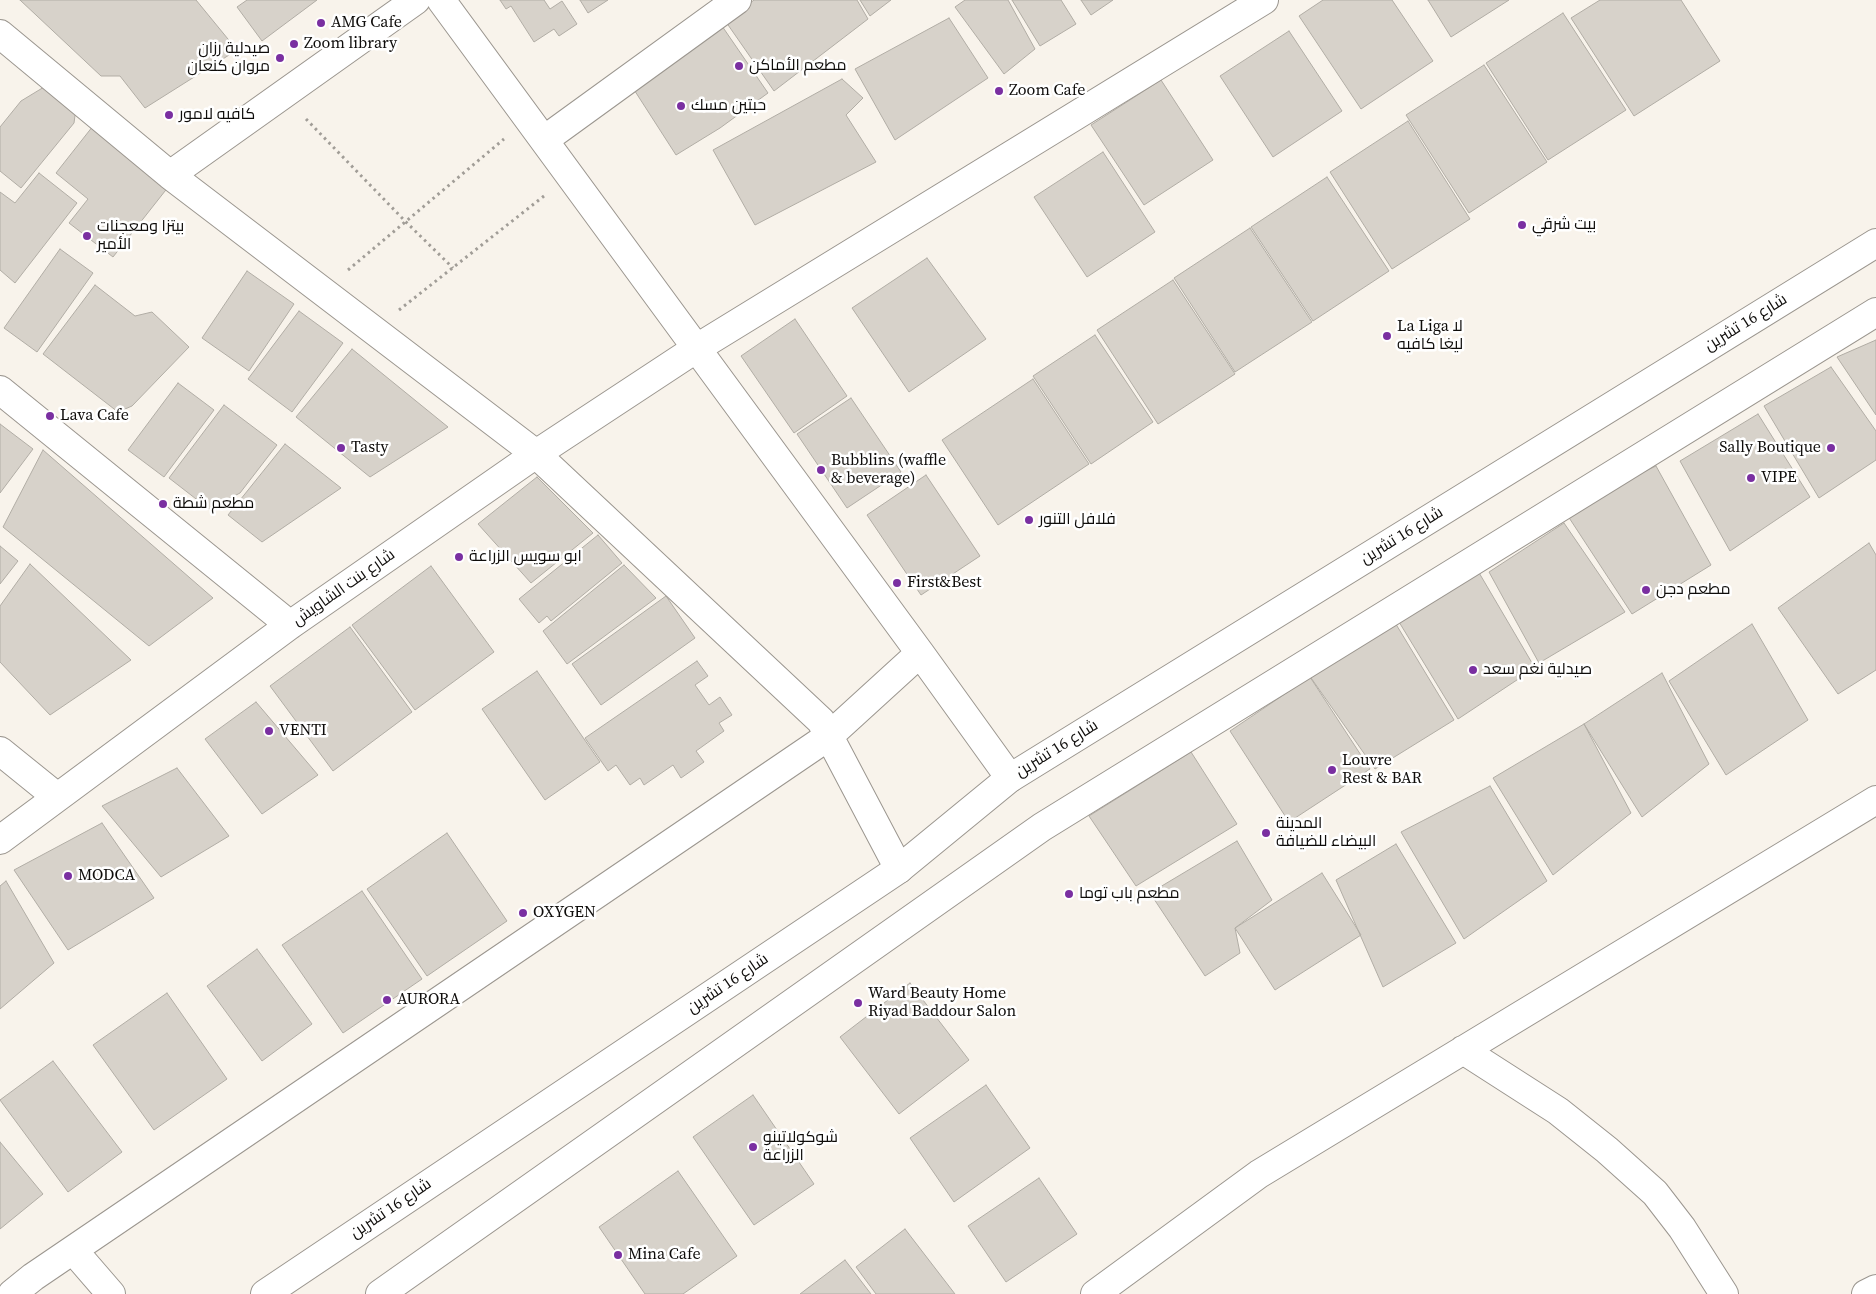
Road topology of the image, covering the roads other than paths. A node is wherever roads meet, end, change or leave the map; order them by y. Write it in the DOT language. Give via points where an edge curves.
graph roads {
  1 [pos="416,0"];
  2 [pos="441,0"];
  3 [pos="737,0"];
  4 [pos="1264,0"];
  5 [pos="0,34"];
  6 [pos="536,129"];
  7 [pos="170,175"];
  8 [pos="1876,243"];
  9 [pos="1876,312"];
  10 [pos="697,348"];
  11 [pos="0,390"];
  12 [pos="536,454"];
  13 [pos="290,625"];
  14 [pos="920,653"];
  15 [pos="829,736"];
  16 [pos="0,750"];
  17 [pos="1010,778"];
  18 [pos="57,797"];
  19 [pos="1876,800"];
  20 [pos="0,840"];
  21 [pos="899,869"];
  22 [pos="1463,1050"];
  23 [pos="73,1250"];
  24 [pos="1876,1289"];
  25 [pos="12,1294"];
  26 [pos="111,1294"];
  27 [pos="265,1294"];
  28 [pos="380,1294"];
  29 [pos="1095,1294"];
  30 [pos="1724,1294"];
  31 [pos="1866,1294"];
  1 -- 7 [label="street"];
  2 -- 6 [label="street"];
  3 -- 6 [label="street"];
  4 -- 10 [label="street, شارع بنت الشاويش"];
  5 -- 7 [label="street"];
  6 -- 10 [label="street"];
  7 -- 12 [label="street"];
  8 -- 17 [label="street, شارع 16 تشرين"];
  9 -- 28 [label="street" via="1042,827"];
  10 -- 12 [label="street, شارع بنت الشاويش"];
  10 -- 14 [label="street"];
  11 -- 13 [label="street"];
  12 -- 13 [label="street, شارع بنت الشاويش"];
  12 -- 15 [label="street" via="821,721"];
  13 -- 18 [label="street, شارع بنت الشاويش"];
  14 -- 15 [label="street"];
  14 -- 17 [label="street"];
  15 -- 21 [label="street"];
  15 -- 23 [label="street"];
  16 -- 18 [label="street"];
  17 -- 21 [label="street, شارع 16 تشرين"];
  18 -- 20 [label="street, شارع بنت الشاويش"];
  19 -- 22 [label="street"];
  21 -- 27 [label="street, شارع 16 تشرين"];
  22 -- 29 [label="street" via="1259,1174"];
  22 -- 30 [label="street" via="1558,1111 1655,1193 1682,1228"];
  23 -- 25 [label="street"];
  23 -- 26 [label="street"];
  24 -- 31 [label="street"];
}
